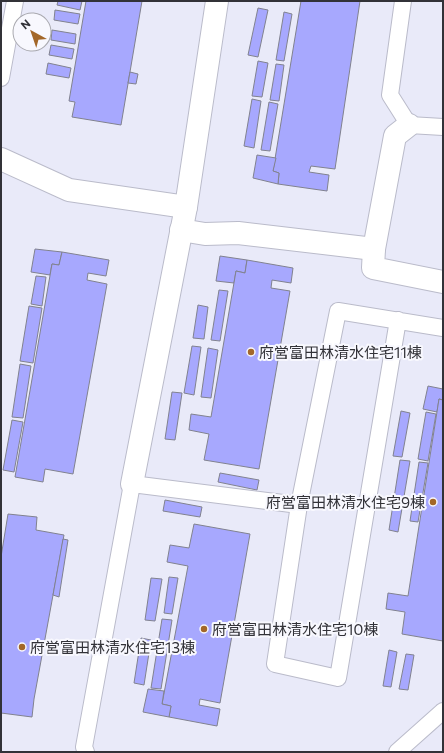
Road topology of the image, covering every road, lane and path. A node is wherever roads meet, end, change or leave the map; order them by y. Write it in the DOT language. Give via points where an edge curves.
graph roads {
  1 [pos="15,1"];
  2 [pos="217,1"];
  3 [pos="403,1"];
  4 [pos="1,78"];
  5 [pos="409,125"];
  6 [pos="443,127"];
  7 [pos="1,159"];
  8 [pos="186,207"];
  9 [pos="181,230"];
  10 [pos="374,249"];
  11 [pos="443,282"];
  12 [pos="398,320"];
  13 [pos="443,328"];
  14 [pos="132,484"];
  15 [pos="299,506"];
  16 [pos="443,711"];
  17 [pos="86,752"];
  18 [pos="397,752"];
  1 -- 4 [label="lane"];
  2 -- 8 [label="street"];
  3 -- 5 [label="lane" via="390,95"];
  5 -- 6 [label="lane"];
  5 -- 10 [label="street" via="395,136"];
  7 -- 8 [label="street" via="69,190"];
  8 -- 9 [label="street"];
  9 -- 10 [label="street" via="205,234 238,233"];
  9 -- 14 [label="street"];
  10 -- 11 [label="street" via="373,268"];
  12 -- 13 [label="lane"];
  12 -- 15 [label="lane" via="338,311"];
  12 -- 15 [label="lane" via="338,678 275,664"];
  14 -- 15 [label="lane"];
  14 -- 17 [label="lane" via="84,747"];
  16 -- 18 [label="lane"];
}
